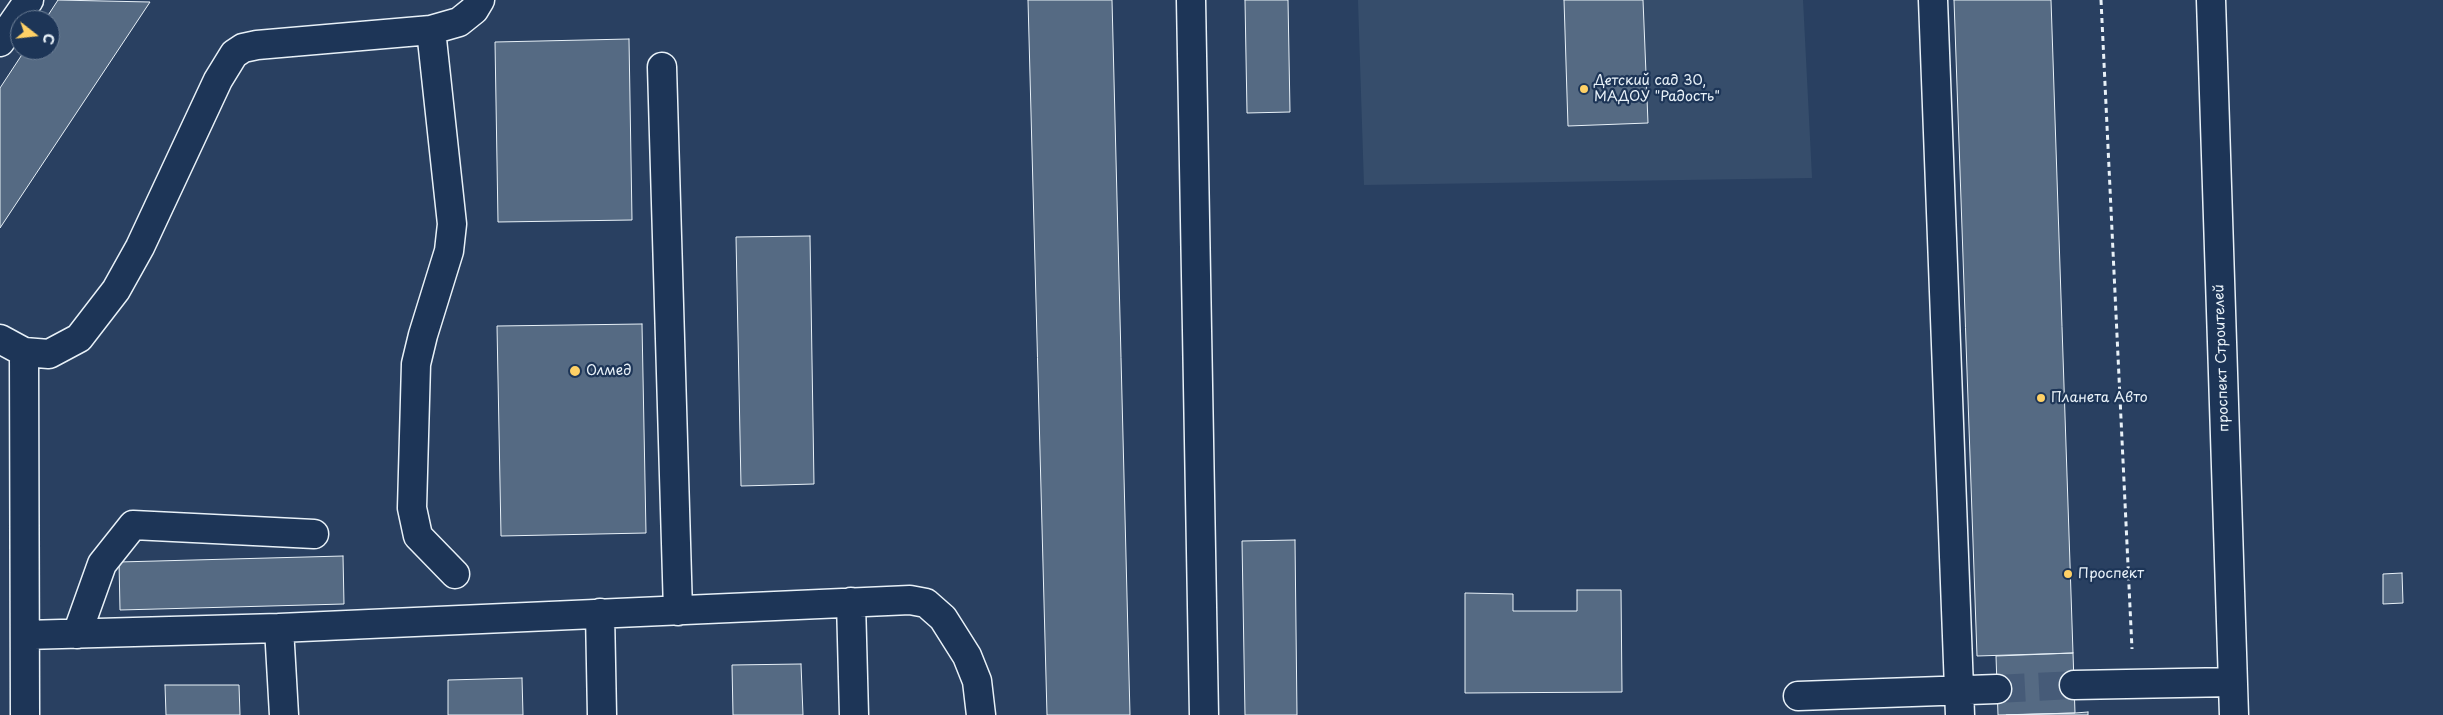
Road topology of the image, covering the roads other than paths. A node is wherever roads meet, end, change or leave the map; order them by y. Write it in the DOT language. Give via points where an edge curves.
graph roads {
  1 [pos="29,0"];
  2 [pos="480,0"];
  3 [pos="1191,0"];
  4 [pos="1933,0"];
  5 [pos="2210,0"];
  6 [pos="431,30"];
  7 [pos="0,42"];
  8 [pos="662,68"];
  9 [pos="0,339"];
  10 [pos="24,352"];
  11 [pos="314,534"];
  12 [pos="455,574"];
  13 [pos="851,602"];
  14 [pos="678,611"];
  15 [pos="600,613"];
  16 [pos="279,628"];
  17 [pos="77,634"];
  18 [pos="25,636"];
  19 [pos="2232,682"];
  20 [pos="2074,685"];
  21 [pos="1997,689"];
  22 [pos="1798,696"];
  23 [pos="1960,703"];
  24 [pos="25,715"];
  25 [pos="284,715"];
  26 [pos="602,715"];
  27 [pos="854,715"];
  28 [pos="981,715"];
  29 [pos="1204,715"];
  30 [pos="2234,715"];
  1 -- 7 [label="street"];
  2 -- 6 [label="street" via="474,10 459,22"];
  3 -- 29 [label="street"];
  4 -- 23 [label="street"];
  5 -- 19 [label="street, проспект Строителей"];
  6 -- 10 [label="street" via="257,45 234,54 218,80 140,247 116,290 78,338 49,354"];
  6 -- 12 [label="street" via="452,224 449,251 416,364 412,508 418,536"];
  8 -- 14 [label="street"];
  9 -- 10 [label="street"];
  10 -- 18 [label="street"];
  11 -- 17 [label="street" via="133,525 102,564"];
  13 -- 14 [label="street"];
  13 -- 27 [label="street"];
  13 -- 28 [label="street" via="910,600 926,603 943,618 967,656 977,681"];
  14 -- 15 [label="street"];
  15 -- 16 [label="street"];
  15 -- 26 [label="street"];
  16 -- 17 [label="street"];
  16 -- 25 [label="street"];
  17 -- 18 [label="street"];
  18 -- 24 [label="street"];
  19 -- 20 [label="street"];
  19 -- 30 [label="street, проспект Строителей"];
  21 -- 23 [label="street"];
  22 -- 23 [label="street"];
}
